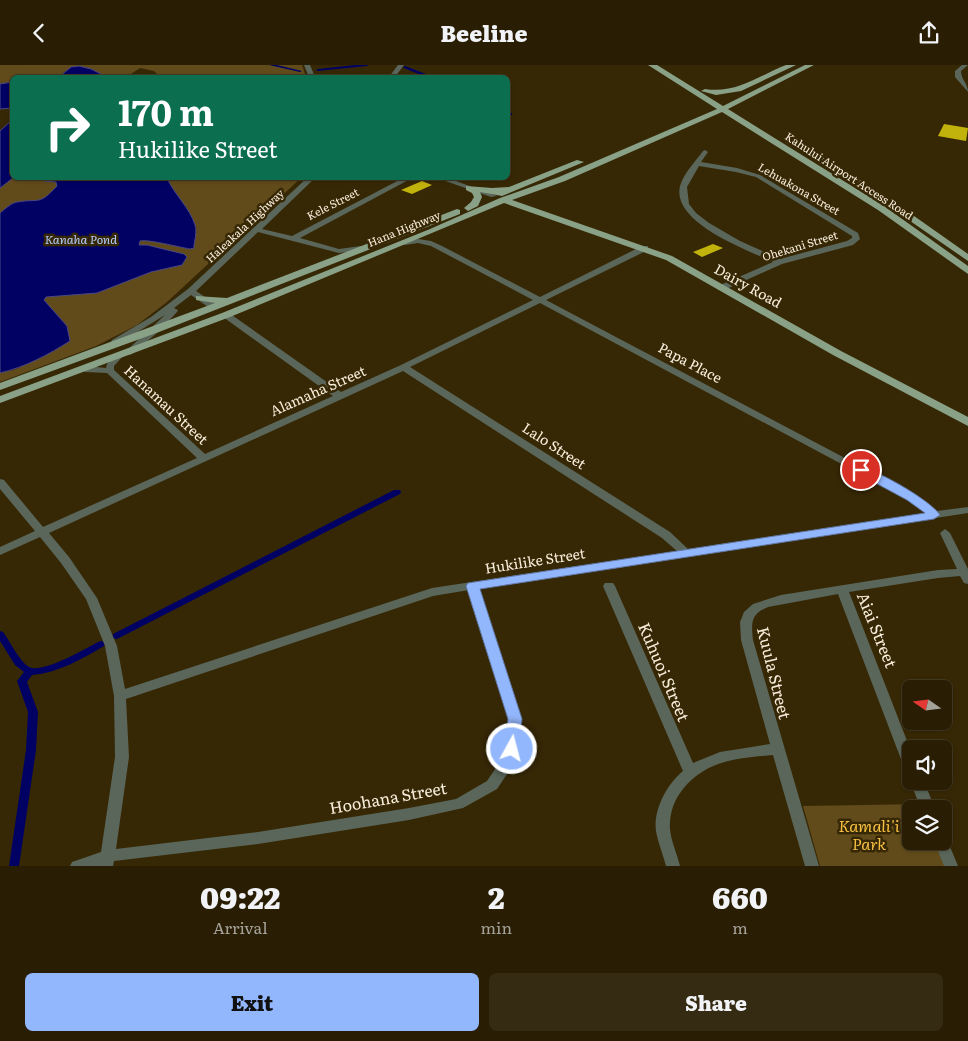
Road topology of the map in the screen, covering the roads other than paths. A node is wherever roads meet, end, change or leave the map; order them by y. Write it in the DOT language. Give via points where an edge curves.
graph roads {
  1 [pos="652,65"];
  2 [pos="664,65"];
  3 [pos="793,65"];
  4 [pos="810,65"];
  5 [pos="965,65"];
  6 [pos="968,90"];
  7 [pos="704,91"];
  8 [pos="722,105"];
  9 [pos="739,120"];
  10 [pos="628,149"];
  11 [pos="705,152"];
  12 [pos="698,164"];
  13 [pos="310,180"];
  14 [pos="405,180"];
  15 [pos="445,180"];
  16 [pos="516,187"];
  17 [pos="468,188"];
  18 [pos="537,189"];
  19 [pos="493,197"];
  20 [pos="504,200"];
  21 [pos="468,208"];
  22 [pos="530,209"];
  23 [pos="270,219"];
  24 [pos="258,230"];
  25 [pos="433,231"];
  26 [pos="280,235"];
  27 [pos="293,237"];
  28 [pos="856,237"];
  29 [pos="428,241"];
  30 [pos="244,243"];
  31 [pos="405,243"];
  32 [pos="318,247"];
  33 [pos="366,247"];
  34 [pos="645,249"];
  35 [pos="968,258"];
  36 [pos="779,262"];
  37 [pos="318,266"];
  38 [pos="968,271"];
  39 [pos="721,288"];
  40 [pos="191,291"];
  41 [pos="200,298"];
  42 [pos="541,299"];
  43 [pos="231,300"];
  44 [pos="214,307"];
  45 [pos="226,315"];
  46 [pos="155,330"];
  47 [pos="100,351"];
  48 [pos="124,354"];
  49 [pos="404,367"];
  50 [pos="85,369"];
  51 [pos="110,371"];
  52 [pos="0,387"];
  53 [pos="340,396"];
  54 [pos="0,400"];
  55 [pos="968,421"];
  56 [pos="203,458"];
  57 [pos="0,482"];
  58 [pos="968,510"];
  59 [pos="934,515"];
  60 [pos="42,533"];
  61 [pos="945,533"];
  62 [pos="0,551"];
  63 [pos="686,553"];
  64 [pos="966,576"];
  65 [pos="609,585"];
  66 [pos="473,586"];
  67 [pos="842,590"];
  68 [pos="120,696"];
  69 [pos="902,744"];
  70 [pos="777,749"];
  71 [pos="690,771"];
  72 [pos="945,850"];
  73 [pos="106,861"];
  74 [pos="77,866"];
  75 [pos="673,866"];
  76 [pos="812,866"];
  77 [pos="951,866"];
  1 -- 8 [label="main road"];
  2 -- 7 [label="main road"];
  3 -- 7 [label="main road" via="729,93"];
  3 -- 8 [label="main road, Hana Highway"];
  4 -- 8 [label="main road, Hana Highway"];
  5 -- 6 [label="street" via="958,71 958,77"];
  7 -- 8 [label="main road"];
  8 -- 9 [label="main road, Kahului Airport Access Road"];
  8 -- 10 [label="main road, Hana Highway"];
  8 -- 16 [label="main road, Hana Highway"];
  8 -- 35 [label="main road, Kahului Airport Access Road" via="877,194"];
  9 -- 10 [label="main road" via="714,116"];
  9 -- 38 [label="main road, Kahului Airport Access Road" via="881,208"];
  10 -- 18 [label="main road, Hana Highway"];
  11 -- 12 [label="street"];
  12 -- 28 [label="street, Lehuakona Street" via="758,176"];
  12 -- 36 [label="street" via="683,191 686,204 695,217 712,229"];
  13 -- 23 [label="street, Haleakala Highway"];
  14 -- 27 [label="street, Kele Street"];
  15 -- 17 [label="street"];
  16 -- 17 [label="main road" via="492,191"];
  16 -- 19 [label="main road, Hana Highway"];
  17 -- 19 [label="street"];
  17 -- 21 [label="main road" via="478,197"];
  18 -- 20 [label="main road, Hana Highway"];
  18 -- 22 [label="main road" via="526,196"];
  19 -- 20 [label="main road, Dairy Road"];
  19 -- 21 [label="main road, Hana Highway"];
  20 -- 22 [label="main road, Dairy Road"];
  20 -- 25 [label="main road, Hana Highway"];
  21 -- 33 [label="main road, Hana Highway"];
  22 -- 34 [label="main road, Dairy Road"];
  23 -- 24 [label="street, Haleakala Highway"];
  23 -- 26 [label="street" via="270,229"];
  24 -- 26 [label="street"];
  24 -- 30 [label="street, Haleakala Highway"];
  25 -- 29 [label="street"];
  25 -- 31 [label="main road, Hana Highway"];
  26 -- 27 [label="street"];
  26 -- 30 [label="street"];
  27 -- 32 [label="street"];
  28 -- 36 [label="street, Ohekani Street" via="850,243"];
  29 -- 31 [label="street"];
  29 -- 42 [label="street, Papa Place"];
  30 -- 40 [label="street, Haleakala Highway"];
  31 -- 45 [label="main road, Hana Highway"];
  32 -- 33 [label="street" via="341,251"];
  32 -- 37 [label="street" via="328,256"];
  33 -- 37 [label="main road, Hana Highway"];
  34 -- 39 [label="main road, Dairy Road" via="669,258"];
  34 -- 42 [label="street, Alamaha Street"];
  36 -- 39 [label="street, Ohekani Street"];
  37 -- 43 [label="main road, Hana Highway"];
  39 -- 55 [label="main road, Dairy Road"];
  40 -- 41 [label="street"];
  40 -- 46 [label="street, Haleakala Highway"];
  40 -- 47 [label="street, Haleakala Highway" via="146,324"];
  41 -- 43 [label="main road"];
  41 -- 44 [label="street"];
  42 -- 49 [label="street, Alamaha Street"];
  42 -- 59 [label="street, Papa Place" via="911,497"];
  43 -- 44 [label="main road, Hana Highway"];
  43 -- 45 [label="main road" via="226,307"];
  44 -- 45 [label="main road"];
  44 -- 46 [label="main road, Hana Highway"];
  45 -- 48 [label="main road, Hana Highway"];
  45 -- 53 [label="street"];
  46 -- 47 [label="main road, Hana Highway"];
  46 -- 48 [label="street, Haleakala Highway"];
  47 -- 52 [label="main road, Hana Highway"];
  48 -- 50 [label="main road, Hana Highway"];
  48 -- 51 [label="street, Hanamau Street" via="110,366"];
  49 -- 53 [label="street, Alamaha Street"];
  49 -- 63 [label="street, Lalo Street" via="666,535"];
  50 -- 51 [label="street, Hanamau Street"];
  50 -- 54 [label="main road, Hana Highway"];
  51 -- 56 [label="street, Hanamau Street"];
  53 -- 56 [label="street, Alamaha Street"];
  56 -- 60 [label="street, Alamaha Street"];
  57 -- 60 [label="street"];
  58 -- 59 [label="street, Hukilike Street"];
  59 -- 63 [label="street, Hukilike Street"];
  60 -- 62 [label="street, Alamaha Street"];
  60 -- 68 [label="street" via="91,598 111,646"];
  61 -- 64 [label="street"];
  63 -- 66 [label="street, Hukilike Street"];
  64 -- 67 [label="street, Kuula Street" via="938,574"];
  65 -- 71 [label="street, Kuhuoi Street"];
  66 -- 68 [label="street, Hukilike Street" via="416,596"];
  66 -- 73 [label="street, Hoohana Street" via="515,719 512,749 492,785 458,804 417,813"];
  67 -- 69 [label="street, Aiai Street"];
  67 -- 70 [label="street, Kuula Street" via="770,601 757,606 746,619 747,640"];
  68 -- 73 [label="street" via="122,757"];
  70 -- 71 [label="street" via="732,753"];
  70 -- 76 [label="street, Kuula Street"];
  71 -- 75 [label="street" via="669,797 664,811 663,830"];
  72 -- 77 [label="street"];
  73 -- 74 [label="street, Hoohana Street"];
}
